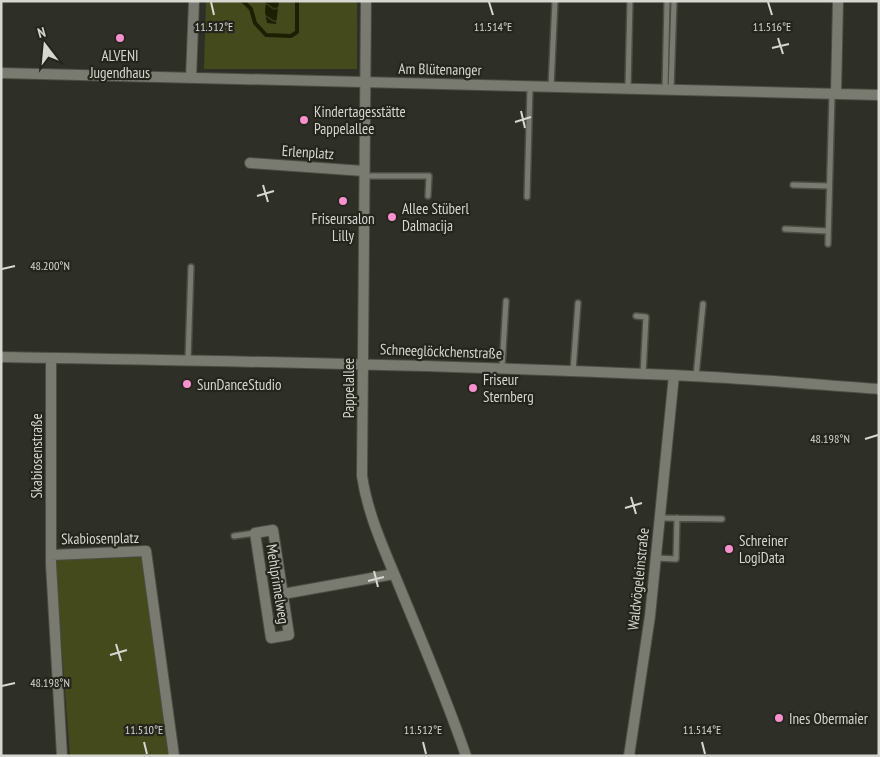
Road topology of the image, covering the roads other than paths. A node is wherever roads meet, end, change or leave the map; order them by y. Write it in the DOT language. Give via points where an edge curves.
graph roads {
  1 [pos="194,1"];
  2 [pos="366,1"];
  3 [pos="555,1"];
  4 [pos="630,1"];
  5 [pos="667,1"];
  6 [pos="674,1"];
  7 [pos="838,1"];
  8 [pos="1,73"];
  9 [pos="191,78"];
  10 [pos="365,82"];
  11 [pos="530,87"];
  12 [pos="551,87"];
  13 [pos="628,89"];
  14 [pos="668,90"];
  15 [pos="834,94"];
  16 [pos="879,95"];
  17 [pos="250,163"];
  18 [pos="364,174"];
  19 [pos="793,184"];
  20 [pos="829,186"];
  21 [pos="428,196"];
  22 [pos="527,198"];
  23 [pos="785,229"];
  24 [pos="828,231"];
  25 [pos="828,244"];
  26 [pos="191,267"];
  27 [pos="506,301"];
  28 [pos="578,303"];
  29 [pos="703,304"];
  30 [pos="636,316"];
  31 [pos="1,357"];
  32 [pos="51,358"];
  33 [pos="188,360"];
  34 [pos="363,363"];
  35 [pos="502,369"];
  36 [pos="573,371"];
  37 [pos="643,374"];
  38 [pos="674,375"];
  39 [pos="696,376"];
  40 [pos="879,389"];
  41 [pos="660,518"];
  42 [pos="677,518"];
  43 [pos="722,519"];
  44 [pos="255,533"];
  45 [pos="234,536"];
  46 [pos="51,554"];
  47 [pos="656,558"];
  48 [pos="394,574"];
  49 [pos="283,594"];
  50 [pos="62,756"];
  51 [pos="174,756"];
  52 [pos="466,756"];
  53 [pos="629,756"];
  1 -- 9 [label="street"];
  2 -- 10 [label="street, Pappelallee"];
  3 -- 12 [label="lane"];
  4 -- 13 [label="lane"];
  5 -- 14 [label="lane"];
  6 -- 14 [label="lane"];
  7 -- 15 [label="street"];
  8 -- 9 [label="street, Am Blütenanger"];
  9 -- 10 [label="street, Am Blütenanger"];
  10 -- 11 [label="street, Am Blütenanger"];
  10 -- 18 [label="street, Pappelallee"];
  11 -- 12 [label="street, Am Blütenanger"];
  11 -- 22 [label="lane"];
  12 -- 13 [label="street, Am Blütenanger"];
  13 -- 14 [label="street, Am Blütenanger"];
  14 -- 15 [label="street, Am Blütenanger"];
  15 -- 16 [label="street, Am Blütenanger"];
  15 -- 20 [label="lane"];
  17 -- 18 [label="street, Erlenplatz"];
  18 -- 21 [label="lane" via="429,176"];
  18 -- 34 [label="street, Pappelallee"];
  19 -- 20 [label="lane"];
  20 -- 24 [label="lane"];
  23 -- 24 [label="lane"];
  24 -- 25 [label="lane"];
  26 -- 33 [label="lane"];
  27 -- 35 [label="lane"];
  28 -- 36 [label="lane"];
  29 -- 39 [label="lane"];
  30 -- 37 [label="lane" via="646,317"];
  31 -- 32 [label="street, Schneeglöckchenstraße"];
  32 -- 33 [label="street, Schneeglöckchenstraße"];
  32 -- 46 [label="street, Skabiosenstraße"];
  33 -- 34 [label="street, Schneeglöckchenstraße"];
  34 -- 35 [label="street, Schneeglöckchenstraße"];
  34 -- 48 [label="street, Pappelallee" via="362,476 377,533"];
  35 -- 36 [label="street, Schneeglöckchenstraße"];
  36 -- 37 [label="street, Schneeglöckchenstraße"];
  37 -- 38 [label="street, Schneeglöckchenstraße"];
  38 -- 39 [label="street, Schneeglöckchenstraße"];
  38 -- 41 [label="street, Waldvögeleinstraße"];
  39 -- 40 [label="street, Schneeglöckchenstraße"];
  41 -- 42 [label="lane"];
  41 -- 47 [label="street, Waldvögeleinstraße"];
  42 -- 43 [label="lane"];
  42 -- 47 [label="lane" via="676,559"];
  44 -- 45 [label="lane, Mehlprimelweg"];
  44 -- 49 [label="street, Mehlprimelweg" via="273,530"];
  44 -- 49 [label="street, Mehlprimelweg" via="271,638 289,635"];
  46 -- 50 [label="street, Skabiosenplatz"];
  46 -- 51 [label="street, Skabiosenplatz" via="146,551"];
  47 -- 53 [label="street, Waldvögeleinstraße"];
  48 -- 49 [label="street, Mehlprimelweg"];
  48 -- 52 [label="street, Pappelallee" via="454,718"];
}
